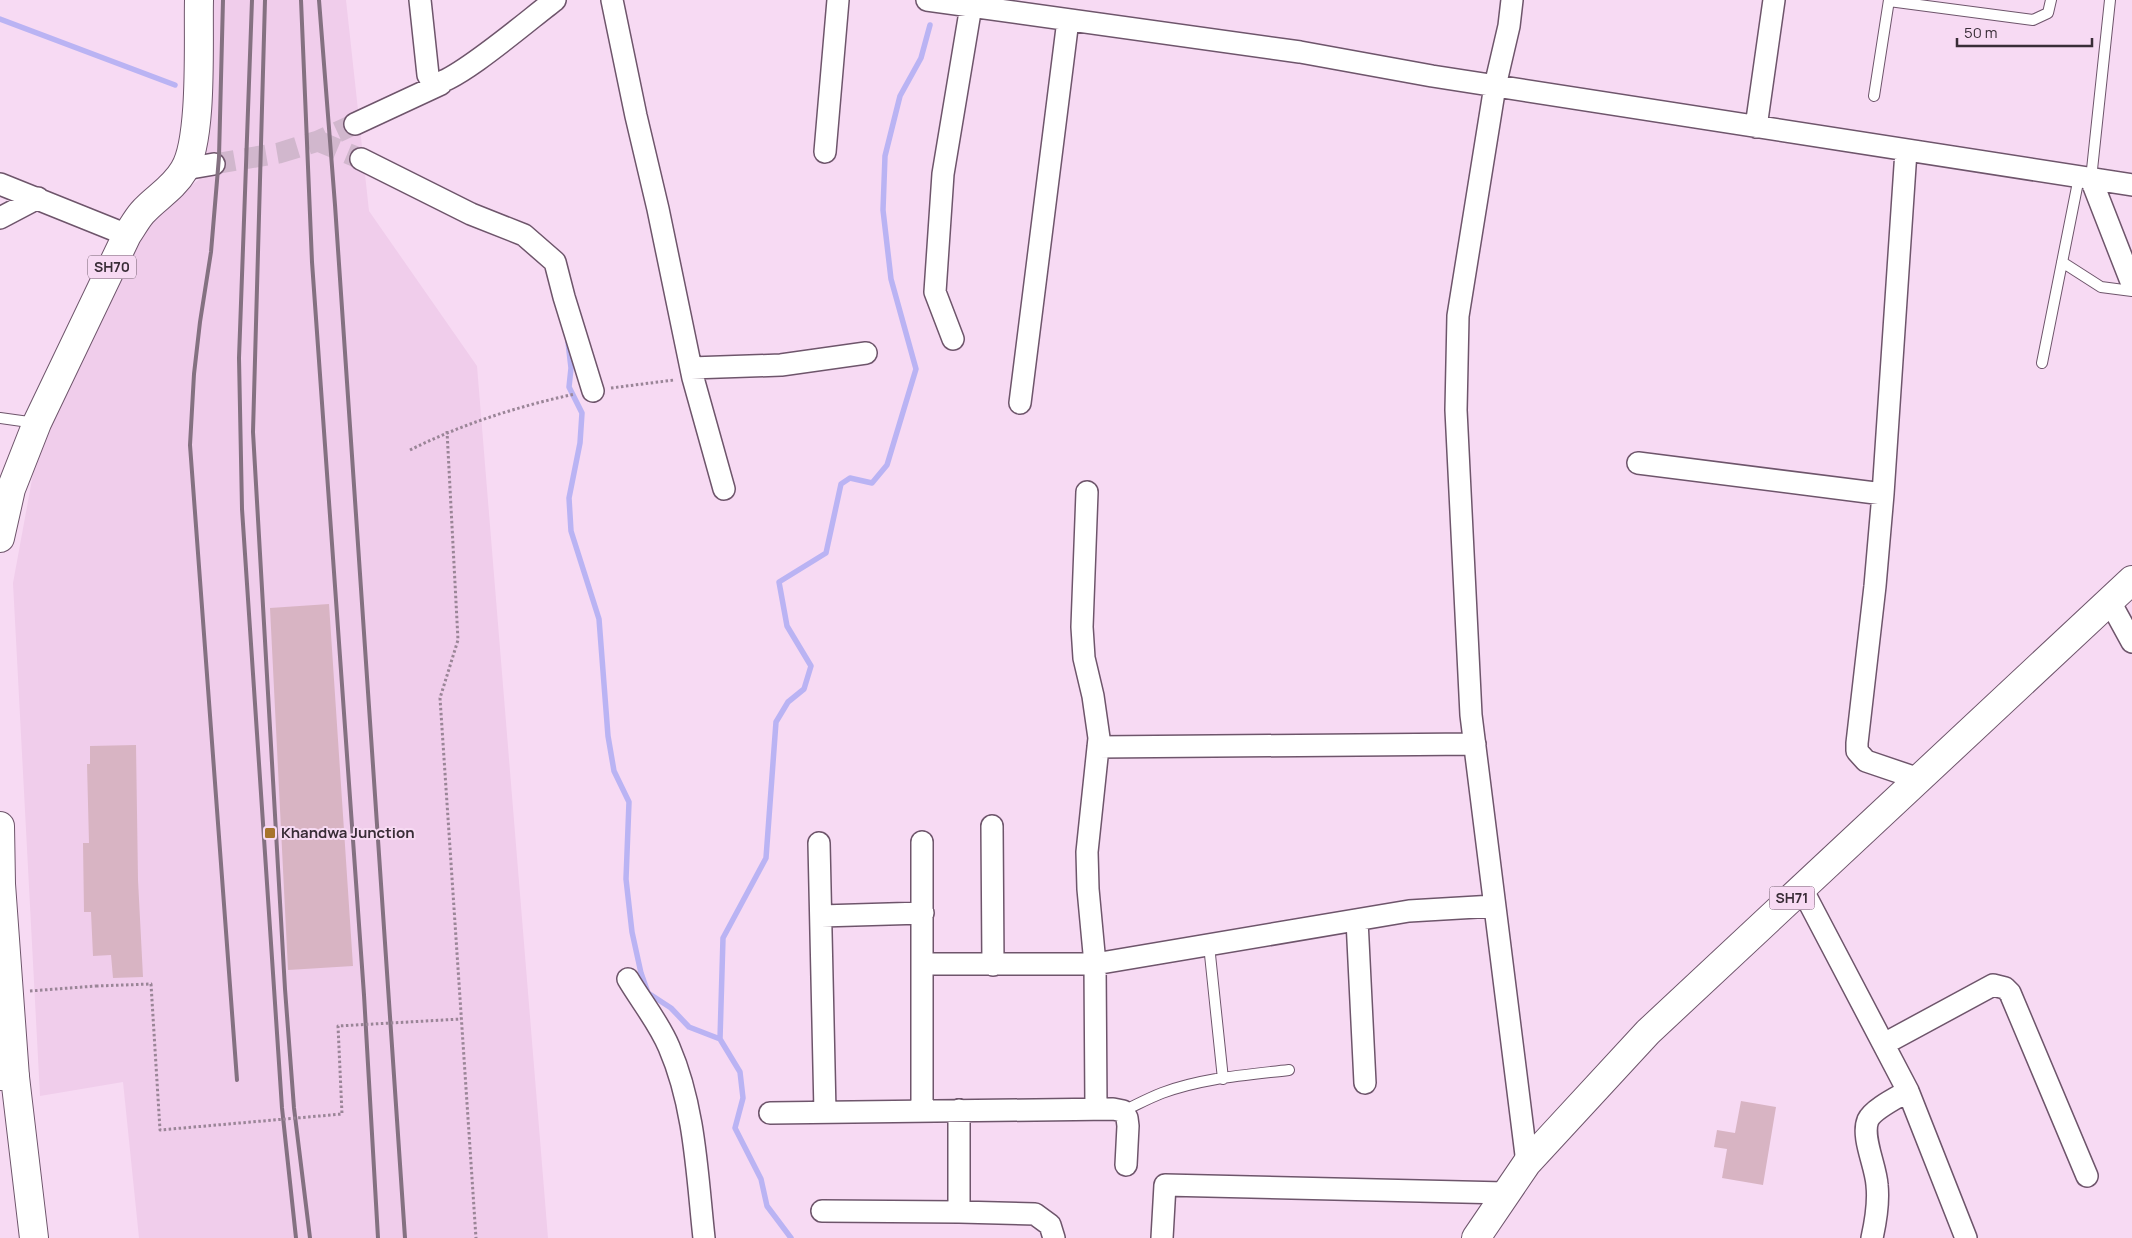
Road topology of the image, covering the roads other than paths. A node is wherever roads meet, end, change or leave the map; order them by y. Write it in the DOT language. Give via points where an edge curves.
graph roads {
  1 [pos="199,0"];
  2 [pos="420,0"];
  3 [pos="555,0"];
  4 [pos="612,0"];
  5 [pos="838,0"];
  6 [pos="927,0"];
  7 [pos="1512,0"];
  8 [pos="1774,0"];
  9 [pos="1889,0"];
  10 [pos="1973,0"];
  11 [pos="2051,0"];
  12 [pos="2110,0"];
  13 [pos="971,6"];
  14 [pos="1972,12"];
  15 [pos="1068,20"];
  16 [pos="441,84"];
  17 [pos="1495,86"];
  18 [pos="1874,96"];
  19 [pos="355,124"];
  20 [pos="1756,127"];
  21 [pos="1906,151"];
  22 [pos="825,152"];
  23 [pos="361,159"];
  24 [pos="214,164"];
  25 [pos="185,169"];
  26 [pos="2085,178"];
  27 [pos="0,184"];
  28 [pos="2132,185"];
  29 [pos="38,198"];
  30 [pos="0,218"];
  31 [pos="127,236"];
  32 [pos="2062,262"];
  33 [pos="2132,284"];
  34 [pos="2132,291"];
  35 [pos="953,340"];
  36 [pos="866,353"];
  37 [pos="2042,363"];
  38 [pos="692,373"];
  39 [pos="593,391"];
  40 [pos="1020,403"];
  41 [pos="0,418"];
  42 [pos="37,423"];
  43 [pos="1638,462"];
  44 [pos="724,489"];
  45 [pos="1087,492"];
  46 [pos="1883,494"];
  47 [pos="1,527"];
  48 [pos="2132,580"];
  49 [pos="2108,600"];
  50 [pos="2132,642"];
  51 [pos="1474,744"];
  52 [pos="1098,747"];
  53 [pos="1919,780"];
  54 [pos="0,826"];
  55 [pos="992,826"];
  56 [pos="922,842"];
  57 [pos="819,843"];
  58 [pos="1,884"];
  59 [pos="1802,889"];
  60 [pos="1494,906"];
  61 [pos="923,913"];
  62 [pos="821,916"];
  63 [pos="1357,920"];
  64 [pos="1209,945"];
  65 [pos="923,964"];
  66 [pos="1095,964"];
  67 [pos="993,965"];
  68 [pos="628,979"];
  69 [pos="1884,1044"];
  70 [pos="1289,1070"];
  71 [pos="8,1076"];
  72 [pos="1223,1079"];
  73 [pos="1364,1083"];
  74 [pos="1908,1091"];
  75 [pos="1096,1107"];
  76 [pos="922,1110"];
  77 [pos="958,1110"];
  78 [pos="1123,1111"];
  79 [pos="826,1112"];
  80 [pos="770,1113"];
  81 [pos="1527,1163"];
  82 [pos="1126,1165"];
  83 [pos="2086,1176"];
  84 [pos="1505,1194"];
  85 [pos="822,1212"];
  86 [pos="959,1212"];
  87 [pos="34,1238"];
  88 [pos="704,1238"];
  89 [pos="1054,1238"];
  90 [pos="1162,1238"];
  91 [pos="1476,1238"];
  92 [pos="1872,1238"];
  93 [pos="1966,1238"];
  1 -- 25 [label="main road, SH70" via="197,98 193,145"];
  2 -- 16 [label="street" via="428,75 433,84"];
  3 -- 16 [label="street"];
  4 -- 38 [label="street"];
  5 -- 22 [label="street"];
  6 -- 13 [label="street"];
  7 -- 17 [label="street"];
  8 -- 20 [label="street"];
  9 -- 14 [label="lane"];
  9 -- 18 [label="lane"];
  10 -- 14 [label="lane"];
  11 -- 14 [label="lane" via="2048,13 2034,20"];
  12 -- 26 [label="lane"];
  13 -- 15 [label="street"];
  13 -- 35 [label="street" via="942,174 935,292"];
  15 -- 17 [label="street" via="1300,52"];
  15 -- 40 [label="street"];
  16 -- 19 [label="street"];
  17 -- 20 [label="street"];
  17 -- 51 [label="street" via="1458,316 1456,410"];
  20 -- 21 [label="street"];
  21 -- 26 [label="street"];
  21 -- 46 [label="street"];
  23 -- 39 [label="street" via="471,214 524,235 555,262"];
  24 -- 25 [label="street"];
  25 -- 31 [label="main road, SH70" via="168,191 143,213"];
  26 -- 28 [label="street"];
  26 -- 32 [label="lane"];
  26 -- 33 [label="street"];
  27 -- 29 [label="street"];
  29 -- 30 [label="street"];
  29 -- 31 [label="street"];
  31 -- 42 [label="main road, SH70"];
  32 -- 34 [label="lane" via="2101,287"];
  32 -- 37 [label="lane"];
  36 -- 38 [label="street"];
  38 -- 44 [label="street"];
  41 -- 42 [label="lane"];
  42 -- 47 [label="main road, SH70" via="11,489"];
  43 -- 46 [label="street"];
  45 -- 52 [label="street" via="1082,628 1084,658 1098,724"];
  46 -- 53 [label="street" via="1857,751 1866,761"];
  48 -- 49 [label="main road, SH71"];
  49 -- 50 [label="street"];
  49 -- 53 [label="main road, SH71"];
  51 -- 52 [label="street"];
  51 -- 60 [label="street"];
  52 -- 66 [label="street" via="1087,852"];
  53 -- 59 [label="main road, SH71"];
  54 -- 58 [label="main road"];
  55 -- 67 [label="street"];
  56 -- 61 [label="street"];
  57 -- 62 [label="street"];
  58 -- 71 [label="main road" via="9,992"];
  59 -- 69 [label="street"];
  59 -- 81 [label="main road, SH71" via="1648,1032"];
  60 -- 63 [label="street" via="1409,910"];
  60 -- 81 [label="street"];
  61 -- 62 [label="street"];
  61 -- 65 [label="street"];
  62 -- 79 [label="street"];
  63 -- 64 [label="street"];
  63 -- 73 [label="street"];
  64 -- 66 [label="street"];
  64 -- 72 [label="lane"];
  65 -- 67 [label="street"];
  65 -- 76 [label="street"];
  66 -- 67 [label="street"];
  66 -- 75 [label="street"];
  68 -- 88 [label="street" via="677,1066 690,1119"];
  69 -- 74 [label="street"];
  69 -- 83 [label="street" via="1993,985 2005,988 2010,993"];
  70 -- 72 [label="lane"];
  71 -- 87 [label="main road"];
  72 -- 78 [label="lane" via="1161,1093"];
  74 -- 92 [label="street" via="1873,1113 1868,1120 1866,1129 1878,1201"];
  74 -- 93 [label="street"];
  75 -- 77 [label="street"];
  75 -- 78 [label="street"];
  76 -- 77 [label="street"];
  76 -- 79 [label="street"];
  77 -- 86 [label="street"];
  78 -- 82 [label="street" via="1128,1126"];
  79 -- 80 [label="street"];
  81 -- 84 [label="main road, SH71"];
  84 -- 90 [label="street" via="1165,1185"];
  84 -- 91 [label="main road, SH71"];
  85 -- 86 [label="street"];
  86 -- 89 [label="street" via="1035,1214 1050,1225"];
}
